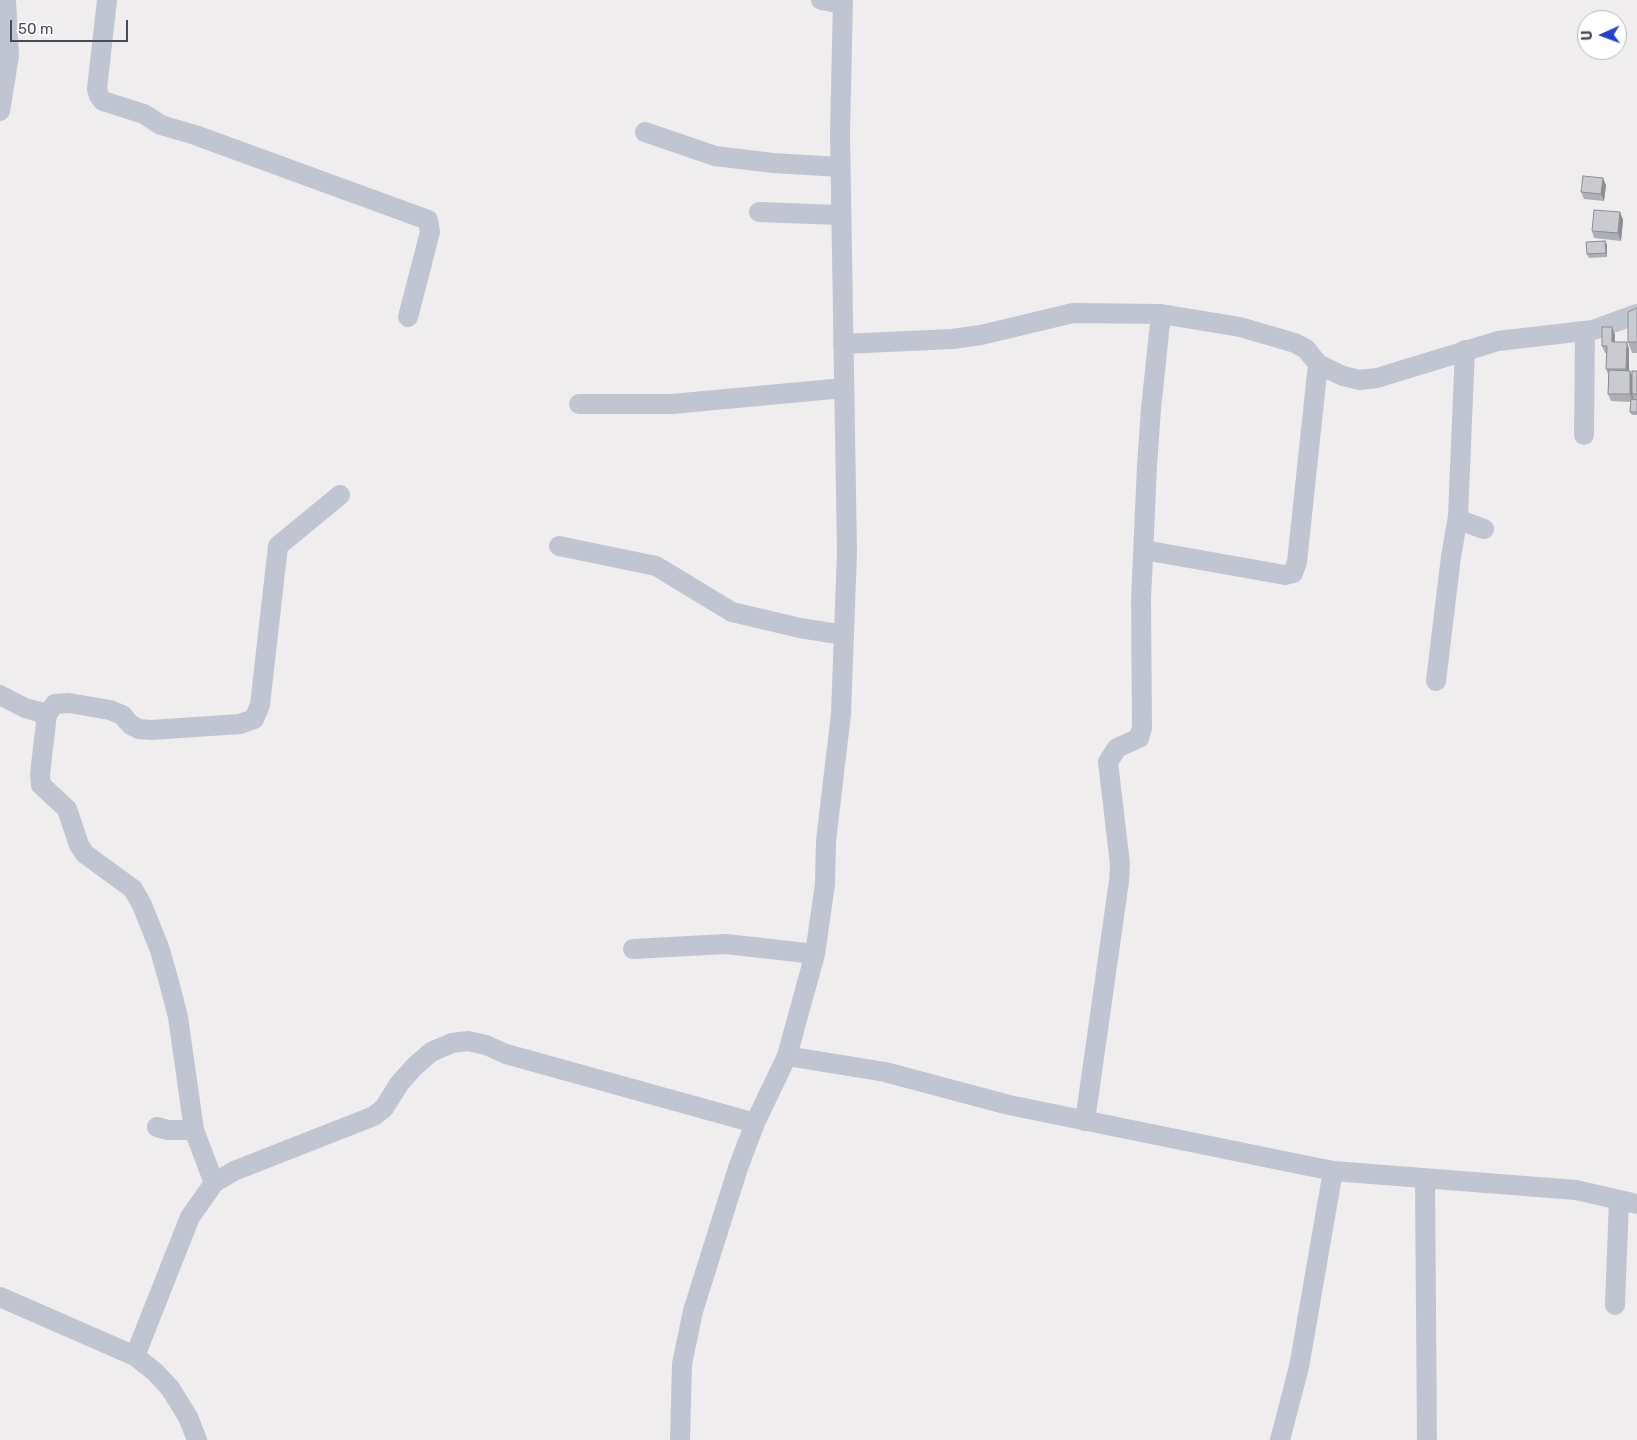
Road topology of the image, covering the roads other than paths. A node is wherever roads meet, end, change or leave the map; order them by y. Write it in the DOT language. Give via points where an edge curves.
graph roads {
  1 [pos="6,0"];
  2 [pos="107,0"];
  3 [pos="821,0"];
  4 [pos="843,2"];
  5 [pos="0,111"];
  6 [pos="645,132"];
  7 [pos="840,167"];
  8 [pos="759,212"];
  9 [pos="840,215"];
  10 [pos="1161,314"];
  11 [pos="1637,314"];
  12 [pos="408,317"];
  13 [pos="1585,331"];
  14 [pos="842,344"];
  15 [pos="1465,350"];
  16 [pos="1318,364"];
  17 [pos="844,388"];
  18 [pos="579,404"];
  19 [pos="1584,435"];
  20 [pos="340,495"];
  21 [pos="1458,516"];
  22 [pos="1484,529"];
  23 [pos="559,546"];
  24 [pos="1144,550"];
  25 [pos="844,635"];
  26 [pos="1436,680"];
  27 [pos="0,695"];
  28 [pos="47,714"];
  29 [pos="633,949"];
  30 [pos="815,954"];
  31 [pos="787,1056"];
  32 [pos="1085,1121"];
  33 [pos="755,1123"];
  34 [pos="157,1127"];
  35 [pos="194,1130"];
  36 [pos="1333,1171"];
  37 [pos="1425,1179"];
  38 [pos="214,1183"];
  39 [pos="1628,1202"];
  40 [pos="0,1297"];
  41 [pos="1616,1305"];
  42 [pos="135,1356"];
  43 [pos="197,1440"];
  44 [pos="680,1440"];
  45 [pos="1280,1440"];
  46 [pos="1427,1440"];
  1 -- 5 [label="street" via="9,56"];
  2 -- 12 [label="street" via="98,89 103,101 144,114 161,125 428,220 430,232"];
  3 -- 4 [label="street"];
  4 -- 7 [label="street"];
  6 -- 7 [label="street" via="714,156"];
  7 -- 9 [label="street"];
  8 -- 9 [label="street"];
  9 -- 14 [label="street"];
  10 -- 14 [label="street" via="1073,313 952,339"];
  10 -- 16 [label="street" via="1240,327 1295,342 1306,349"];
  10 -- 24 [label="street" via="1151,409"];
  11 -- 13 [label="street"];
  13 -- 15 [label="street" via="1513,338"];
  13 -- 19 [label="street"];
  14 -- 17 [label="street"];
  15 -- 16 [label="street" via="1377,378 1360,380"];
  15 -- 21 [label="street"];
  16 -- 24 [label="street" via="1297,562 1293,573 1285,575"];
  17 -- 18 [label="street" via="672,404"];
  17 -- 25 [label="street" via="847,552"];
  20 -- 28 [label="street" via="278,546 260,706 254,719 240,724 151,730 139,729 110,710 69,703 55,704"];
  21 -- 22 [label="street" via="1462,521"];
  21 -- 26 [label="street"];
  23 -- 25 [label="street" via="656,566 732,612"];
  24 -- 32 [label="street" via="1140,653 1142,727 1139,738 1117,748 1108,762 1120,864 1119,881"];
  25 -- 30 [label="street" via="838,751 826,841 826,884"];
  27 -- 28 [label="street" via="25,708"];
  28 -- 35 [label="street" via="41,785 67,809 85,854 133,889 142,905 160,950 178,1017"];
  29 -- 30 [label="street" via="747,944"];
  30 -- 31 [label="street"];
  31 -- 32 [label="street" via="885,1072 1009,1105"];
  31 -- 33 [label="street"];
  32 -- 36 [label="street"];
  33 -- 38 [label="street" via="468,1041 452,1043 431,1052 399,1084 384,1108 374,1116"];
  33 -- 44 [label="street" via="693,1311 682,1364"];
  34 -- 35 [label="street"];
  35 -- 38 [label="street"];
  36 -- 37 [label="street"];
  36 -- 45 [label="street" via="1299,1367"];
  37 -- 39 [label="street" via="1576,1190"];
  37 -- 46 [label="street"];
  38 -- 42 [label="street" via="190,1217"];
  39 -- 41 [label="street"];
  40 -- 42 [label="street"];
  42 -- 43 [label="street" via="170,1388 188,1416"];
}
